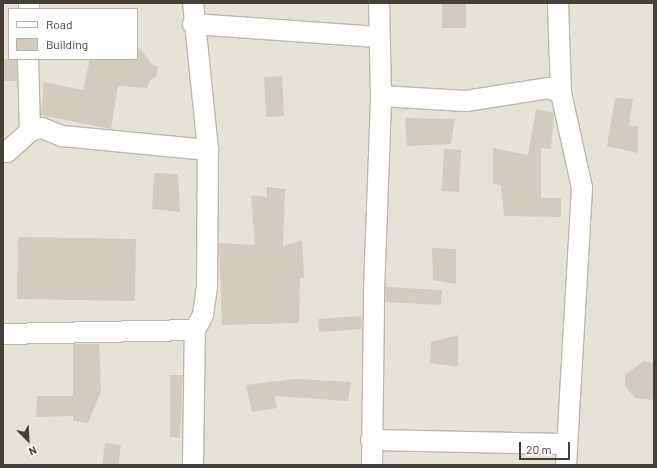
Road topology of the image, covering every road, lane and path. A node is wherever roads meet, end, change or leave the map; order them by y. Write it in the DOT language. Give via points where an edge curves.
graph roads {
  1 [pos="193,3"];
  2 [pos="379,3"];
  3 [pos="558,3"];
  4 [pos="193,24"];
  5 [pos="379,37"];
  6 [pos="28,60"];
  7 [pos="561,93"];
  8 [pos="381,96"];
  9 [pos="30,131"];
  10 [pos="208,150"];
  11 [pos="3,152"];
  12 [pos="195,330"];
  13 [pos="3,334"];
  14 [pos="371,440"];
  15 [pos="566,444"];
  16 [pos="193,465"];
  17 [pos="372,465"];
  18 [pos="566,465"];
  1 -- 4 [label="street"];
  2 -- 5 [label="street"];
  3 -- 7 [label="street"];
  4 -- 5 [label="street"];
  4 -- 10 [label="street"];
  5 -- 8 [label="street"];
  6 -- 9 [label="street"];
  7 -- 8 [label="street" via="549,88 466,101"];
  7 -- 15 [label="street" via="582,188"];
  8 -- 14 [label="street"];
  9 -- 10 [label="street" via="42,128 62,136"];
  9 -- 11 [label="street" via="7,152"];
  10 -- 12 [label="street" via="207,287 203,315"];
  12 -- 13 [label="street"];
  12 -- 16 [label="street"];
  14 -- 15 [label="street"];
  14 -- 17 [label="street"];
  15 -- 18 [label="street"];
}
